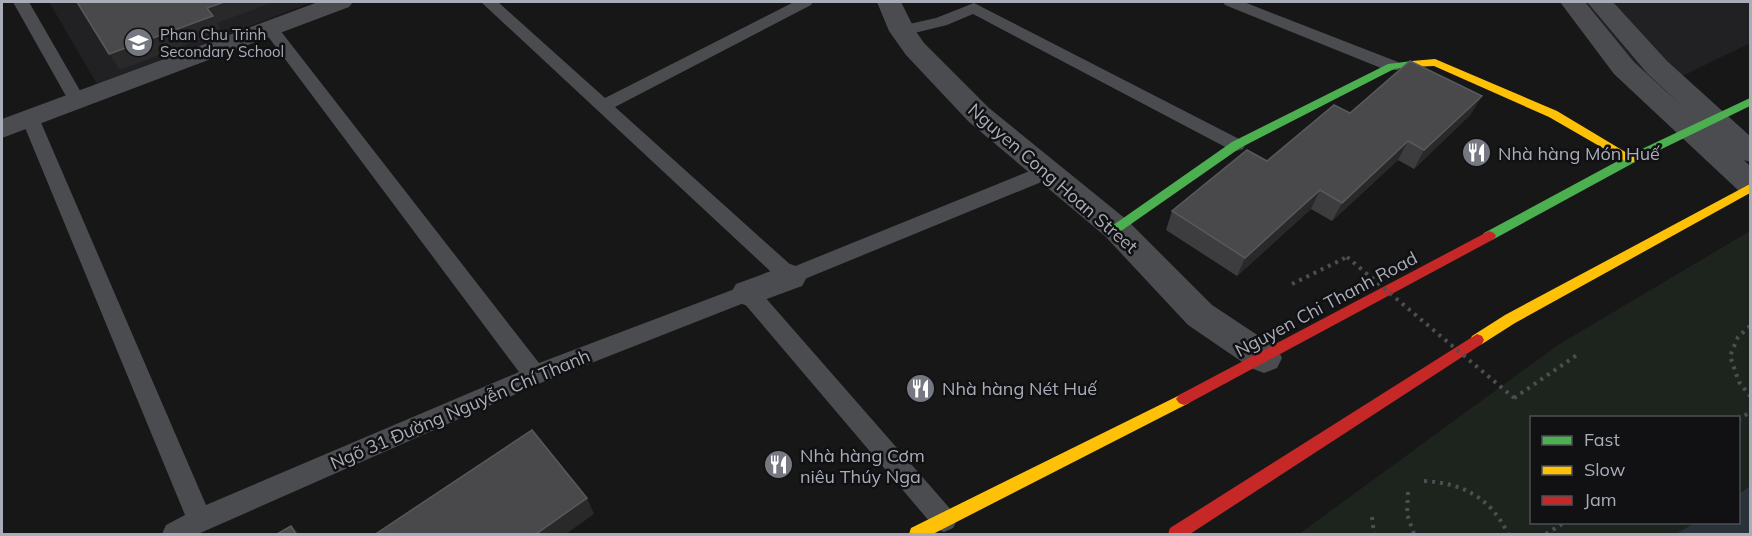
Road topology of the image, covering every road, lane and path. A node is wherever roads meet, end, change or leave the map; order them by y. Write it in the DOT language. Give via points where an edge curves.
graph roads {
  1 [pos="21,2"];
  2 [pos="340,2"];
  3 [pos="489,2"];
  4 [pos="773,2"];
  5 [pos="805,2"];
  6 [pos="889,2"];
  7 [pos="1231,2"];
  8 [pos="1572,2"];
  9 [pos="1600,2"];
  10 [pos="787,12"];
  11 [pos="270,28"];
  12 [pos="902,32"];
  13 [pos="1392,66"];
  14 [pos="77,100"];
  15 [pos="1750,102"];
  16 [pos="603,106"];
  17 [pos="30,118"];
  18 [pos="1703,125"];
  19 [pos="2,129"];
  20 [pos="1236,145"];
  21 [pos="1750,152"];
  22 [pos="1631,159"];
  23 [pos="1049,171"];
  24 [pos="1750,183"];
  25 [pos="1750,188"];
  26 [pos="1116,228"];
  27 [pos="789,277"];
  28 [pos="1292,284"];
  29 [pos="748,293"];
  30 [pos="1750,326"];
  31 [pos="1577,355"];
  32 [pos="1264,358"];
  33 [pos="534,375"];
  34 [pos="1750,396"];
  35 [pos="1424,481"];
  36 [pos="1408,492"];
  37 [pos="1372,517"];
  38 [pos="200,520"];
  39 [pos="944,520"];
  40 [pos="1562,524"];
  41 [pos="175,534"];
  42 [pos="917,534"];
  43 [pos="1176,534"];
  44 [pos="1374,534"];
  45 [pos="1414,534"];
  46 [pos="1508,534"];
  47 [pos="1546,534"];
  1 -- 14 [label="lane"];
  2 -- 11 [label="street"];
  3 -- 16 [label="lane"];
  4 -- 10 [label="lane"];
  5 -- 10 [label="lane"];
  6 -- 12 [label="street, Nguyen Cong Hoan Street"];
  7 -- 13 [label="lane"];
  8 -- 18 [label="street" via="1624,69"];
  9 -- 18 [label="street"];
  10 -- 16 [label="lane"];
  11 -- 14 [label="street"];
  11 -- 33 [label="lane"];
  12 -- 20 [label="lane" via="974,8"];
  12 -- 23 [label="street, Nguyen Cong Hoan Street" via="979,115"];
  13 -- 20 [label="main road"];
  13 -- 22 [label="main road" via="1436,62 1553,114"];
  14 -- 17 [label="street"];
  15 -- 18 [label="main road, Nguyen Chi Thanh Road"];
  16 -- 27 [label="lane"];
  17 -- 19 [label="street"];
  17 -- 38 [label="lane"];
  18 -- 21 [label="street"];
  18 -- 22 [label="main road, Nguyen Chi Thanh Road"];
  18 -- 24 [label="street"];
  20 -- 26 [label="main road"];
  22 -- 32 [label="main road, Nguyen Chi Thanh Road"];
  23 -- 26 [label="street, Nguyen Cong Hoan Street"];
  23 -- 27 [label="lane"];
  25 -- 43 [label="main road" via="1510,319"];
  26 -- 32 [label="street, Nguyen Cong Hoan Street" via="1200,315"];
  27 -- 29 [label="street, Ngõ 31 Đường Nguyễn Chí Thanh"];
  28 -- 31 [label="path, bridge" via="1347,257 1514,398"];
  29 -- 33 [label="lane, Ngõ 31 Đường Nguyễn Chí Thanh"];
  29 -- 39 [label="lane"];
  30 -- 34 [label="path" via="1738,337 1730,356 1739,382"];
  32 -- 39 [label="main road, Nguyen Chi Thanh Road"];
  33 -- 38 [label="lane, Ngõ 31 Đường Nguyễn Chí Thanh"];
  35 -- 46 [label="path" via="1460,485 1476,493 1492,505"];
  36 -- 45 [label="path" via="1406,511"];
  37 -- 44 [label="path"];
  38 -- 41 [label="lane, Ngõ 31 Đường Nguyễn Chí Thanh"];
  39 -- 42 [label="main road, Nguyen Chi Thanh Road"];
  40 -- 47 [label="path"];
}
